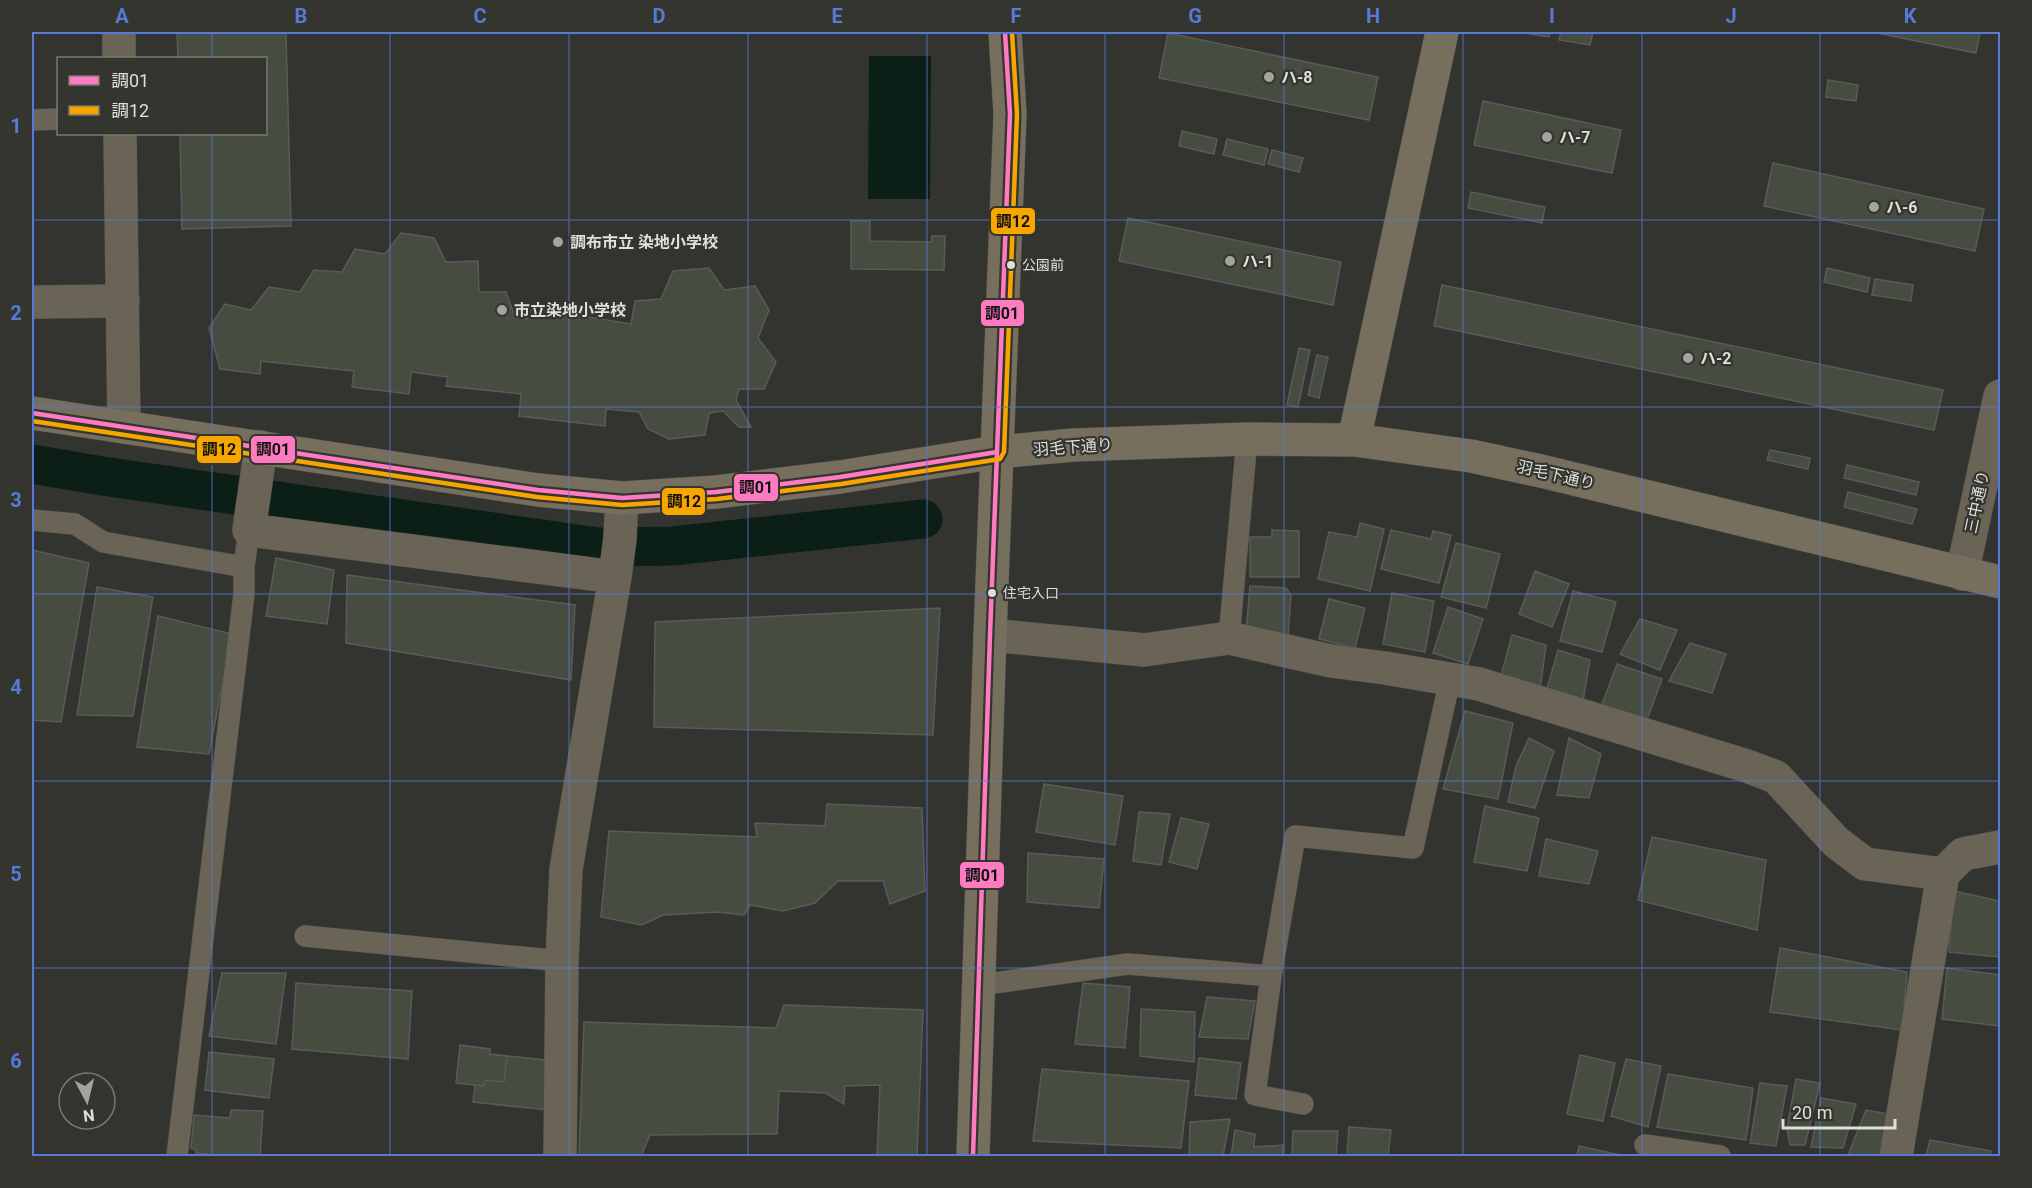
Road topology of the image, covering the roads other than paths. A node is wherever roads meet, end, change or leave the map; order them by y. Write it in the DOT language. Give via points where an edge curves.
graph roads {
  1 [pos="119,32"];
  2 [pos="1005,32"];
  3 [pos="1442,32"];
  4 [pos="119,57"];
  5 [pos="57,119"];
  6 [pos="32,120"];
  7 [pos="120,135"];
  8 [pos="123,301"];
  9 [pos="32,302"];
  10 [pos="2001,396"];
  11 [pos="32,414"];
  12 [pos="124,427"];
  13 [pos="1247,438"];
  14 [pos="1354,440"];
  15 [pos="261,447"];
  16 [pos="998,452"];
  17 [pos="622,498"];
  18 [pos="251,514"];
  19 [pos="32,520"];
  20 [pos="244,567"];
  21 [pos="615,574"];
  22 [pos="1962,574"];
  23 [pos="2001,582"];
  24 [pos="990,635"];
  25 [pos="1229,639"];
  26 [pos="1450,679"];
  27 [pos="2001,847"];
  28 [pos="1942,874"];
  29 [pos="304,936"];
  30 [pos="562,961"];
  31 [pos="1271,975"];
  32 [pos="980,985"];
  33 [pos="1302,1104"];
  34 [pos="1645,1145"];
  35 [pos="177,1156"];
  36 [pos="560,1156"];
  37 [pos="973,1156"];
  38 [pos="1720,1156"];
  39 [pos="1896,1156"];
  1 -- 4 [label="street"];
  2 -- 16 [label="street" via="1010,114"];
  3 -- 14 [label="street"];
  5 -- 6 [label="lane"];
  7 -- 8 [label="street"];
  8 -- 9 [label="street"];
  8 -- 12 [label="street"];
  10 -- 22 [label="street, 三中通り"];
  11 -- 12 [label="street, 羽毛下通り"];
  12 -- 15 [label="street, 羽毛下通り"];
  13 -- 14 [label="street, 羽毛下通り"];
  13 -- 16 [label="street, 羽毛下通り"];
  13 -- 25 [label="lane"];
  14 -- 22 [label="street, 羽毛下通り" via="1470,456 1542,471"];
  15 -- 17 [label="street, 羽毛下通り" via="538,490"];
  15 -- 18 [label="street"];
  16 -- 17 [label="street, 羽毛下通り" via="840,477"];
  16 -- 24 [label="street"];
  17 -- 21 [label="street"];
  18 -- 20 [label="lane"];
  18 -- 21 [label="street"];
  19 -- 20 [label="lane" via="75,524 104,542"];
  20 -- 35 [label="lane" via="244,594"];
  21 -- 30 [label="street" via="566,869"];
  22 -- 23 [label="street, 羽毛下通り"];
  24 -- 25 [label="street" via="1144,650"];
  24 -- 32 [label="street"];
  25 -- 26 [label="street" via="1330,661"];
  26 -- 28 [label="street" via="1479,684 1776,777 1836,842 1865,864"];
  26 -- 31 [label="lane" via="1413,848 1295,836"];
  27 -- 28 [label="street" via="1963,854"];
  28 -- 39 [label="street"];
  29 -- 30 [label="lane"];
  30 -- 36 [label="street"];
  31 -- 32 [label="lane" via="1128,964"];
  31 -- 33 [label="lane" via="1255,1095"];
  32 -- 37 [label="street"];
  34 -- 38 [label="lane"];
}
